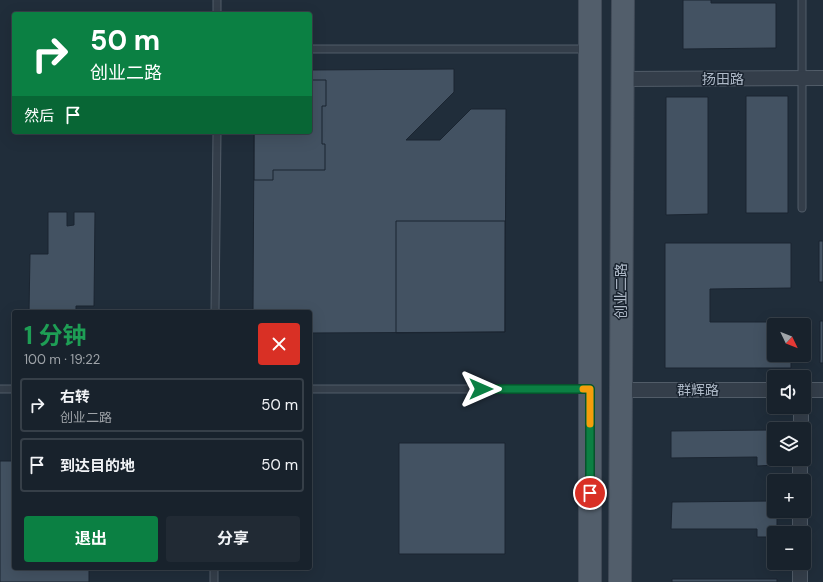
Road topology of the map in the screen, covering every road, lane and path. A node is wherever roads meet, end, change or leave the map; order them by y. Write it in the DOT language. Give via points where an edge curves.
graph roads {
  1 [pos="217,0"];
  2 [pos="590,0"];
  3 [pos="623,0"];
  4 [pos="802,0"];
  5 [pos="217,12"];
  6 [pos="312,49"];
  7 [pos="590,49"];
  8 [pos="802,78"];
  9 [pos="823,78"];
  10 [pos="622,79"];
  11 [pos="217,134"];
  12 [pos="802,208"];
  13 [pos="215,310"];
  14 [pos="0,389"];
  15 [pos="12,389"];
  16 [pos="312,389"];
  17 [pos="590,389"];
  18 [pos="621,390"];
  19 [pos="767,390"];
  20 [pos="811,390"];
  21 [pos="823,390"];
  22 [pos="214,570"];
  23 [pos="800,570"];
  24 [pos="214,582"];
  25 [pos="590,582"];
  26 [pos="620,582"];
  27 [pos="800,582"];
  1 -- 5 [label="lane"];
  2 -- 7 [label="main road"];
  3 -- 10 [label="main road, 创业二路"];
  4 -- 8 [label="lane"];
  6 -- 7 [label="lane"];
  7 -- 17 [label="main road"];
  8 -- 9 [label="street, 扬田路"];
  8 -- 10 [label="street, 扬田路"];
  8 -- 12 [label="lane"];
  10 -- 18 [label="main road, 创业二路"];
  11 -- 13 [label="lane"];
  14 -- 15 [label="lane"];
  16 -- 17 [label="lane"];
  17 -- 25 [label="main road"];
  18 -- 19 [label="street, 群辉路"];
  18 -- 26 [label="main road, 创业二路"];
  20 -- 21 [label="street"];
  22 -- 24 [label="lane"];
  23 -- 27 [label="street"];
}
